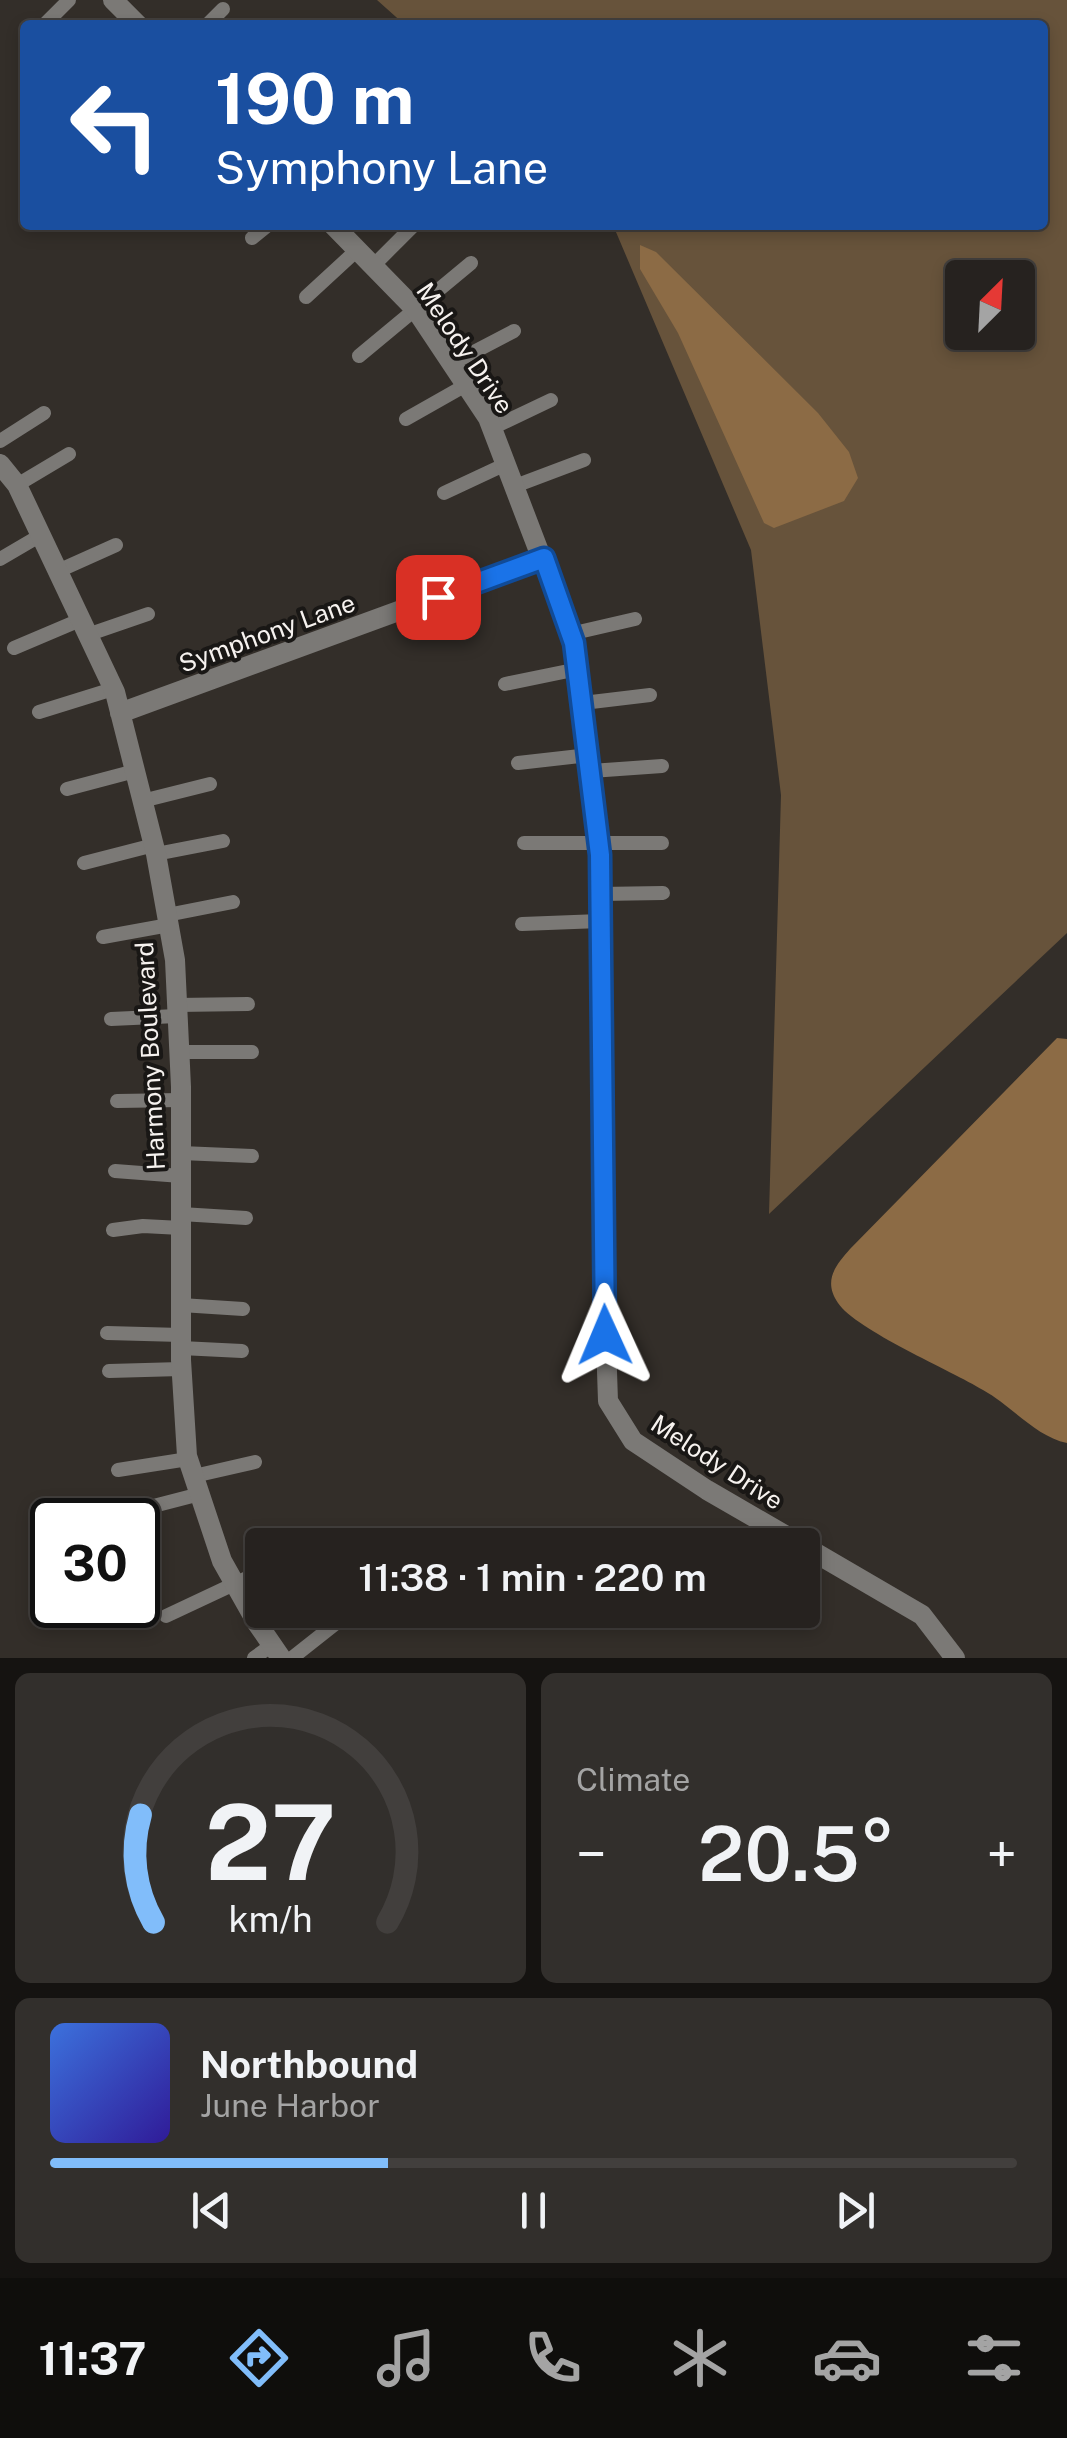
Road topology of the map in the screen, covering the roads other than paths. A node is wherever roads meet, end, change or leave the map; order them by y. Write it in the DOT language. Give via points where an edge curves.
graph roads {
  1 [pos="70,0"];
  2 [pos="115,1"];
  3 [pos="223,9"];
  4 [pos="49,20"];
  5 [pos="133,20"];
  6 [pos="212,20"];
  7 [pos="262,230"];
  8 [pos="338,230"];
  9 [pos="409,230"];
  10 [pos="252,238"];
  11 [pos="356,250"];
  12 [pos="471,263"];
  13 [pos="372,266"];
  14 [pos="306,296"];
  15 [pos="416,310"];
  16 [pos="514,332"];
  17 [pos="359,356"];
  18 [pos="451,364"];
  19 [pos="466,385"];
  20 [pos="552,400"];
  21 [pos="44,413"];
  22 [pos="406,419"];
  23 [pos="492,428"];
  24 [pos="0,441"];
  25 [pos="69,454"];
  26 [pos="584,460"];
  27 [pos="0,464"];
  28 [pos="506,464"];
  29 [pos="18,485"];
  30 [pos="514,486"];
  31 [pos="444,492"];
  32 [pos="41,536"];
  33 [pos="116,545"];
  34 [pos="544,558"];
  35 [pos="0,559"];
  36 [pos="58,571"];
  37 [pos="148,614"];
  38 [pos="635,619"];
  39 [pos="84,628"];
  40 [pos="570,634"];
  41 [pos="14,648"];
  42 [pos="578,669"];
  43 [pos="505,684"];
  44 [pos="114,688"];
  45 [pos="650,695"];
  46 [pos="583,703"];
  47 [pos="39,712"];
  48 [pos="120,713"];
  49 [pos="590,762"];
  50 [pos="518,763"];
  51 [pos="662,766"];
  52 [pos="135,771"];
  53 [pos="210,784"];
  54 [pos="67,789"];
  55 [pos="142,801"];
  56 [pos="222,841"];
  57 [pos="599,842"];
  58 [pos="662,842"];
  59 [pos="524,843"];
  60 [pos="155,850"];
  61 [pos="84,863"];
  62 [pos="663,893"];
  63 [pos="600,894"];
  64 [pos="233,902"];
  65 [pos="168,920"];
  66 [pos="600,921"];
  67 [pos="522,924"];
  68 [pos="103,937"];
  69 [pos="248,1004"];
  70 [pos="177,1010"];
  71 [pos="111,1020"];
  72 [pos="179,1052"];
  73 [pos="252,1052"];
  74 [pos="181,1100"];
  75 [pos="117,1101"];
  76 [pos="181,1152"];
  77 [pos="252,1156"];
  78 [pos="115,1171"];
  79 [pos="181,1176"];
  80 [pos="246,1218"];
  81 [pos="181,1221"];
  82 [pos="113,1230"];
  83 [pos="181,1305"];
  84 [pos="243,1309"];
  85 [pos="107,1333"];
  86 [pos="181,1351"];
  87 [pos="242,1351"];
  88 [pos="109,1371"];
  89 [pos="255,1462"];
  90 [pos="118,1470"];
  91 [pos="194,1476"];
  92 [pos="148,1498"];
  93 [pos="773,1528"];
  94 [pos="820,1555"];
  95 [pos="245,1578"];
  96 [pos="234,1583"];
  97 [pos="166,1616"];
  98 [pos="330,1628"];
  99 [pos="276,1651"];
  100 [pos="254,1658"];
  101 [pos="292,1658"];
  102 [pos="955,1658"];
  1 -- 4 [label="lane"];
  2 -- 5 [label="street"];
  3 -- 6 [label="lane"];
  7 -- 10 [label="lane"];
  8 -- 11 [label="street, Melody Drive"];
  9 -- 13 [label="lane"];
  11 -- 13 [label="street, Melody Drive"];
  11 -- 14 [label="lane"];
  12 -- 15 [label="lane"];
  13 -- 15 [label="street, Melody Drive"];
  15 -- 17 [label="lane"];
  15 -- 18 [label="street, Melody Drive"];
  16 -- 18 [label="lane"];
  18 -- 19 [label="street, Melody Drive"];
  19 -- 22 [label="lane"];
  19 -- 23 [label="street, Melody Drive"];
  20 -- 23 [label="lane"];
  21 -- 24 [label="lane"];
  23 -- 28 [label="street, Melody Drive"];
  25 -- 29 [label="lane"];
  26 -- 30 [label="lane"];
  27 -- 29 [label="street, Harmony Boulevard"];
  28 -- 30 [label="street, Melody Drive"];
  28 -- 31 [label="lane"];
  29 -- 32 [label="street, Harmony Boulevard"];
  30 -- 34 [label="street, Melody Drive"];
  32 -- 35 [label="lane"];
  32 -- 36 [label="street, Harmony Boulevard"];
  33 -- 36 [label="lane"];
  34 -- 40 [label="street, Melody Drive"];
  34 -- 48 [label="street, Symphony Lane"];
  36 -- 39 [label="street, Harmony Boulevard"];
  37 -- 39 [label="lane"];
  38 -- 40 [label="lane"];
  39 -- 41 [label="lane"];
  39 -- 44 [label="street, Harmony Boulevard"];
  40 -- 42 [label="street, Melody Drive"];
  42 -- 43 [label="lane"];
  42 -- 46 [label="street, Melody Drive"];
  44 -- 47 [label="lane"];
  44 -- 48 [label="street, Harmony Boulevard"];
  45 -- 46 [label="lane"];
  46 -- 49 [label="street, Melody Drive"];
  48 -- 52 [label="street, Harmony Boulevard"];
  49 -- 50 [label="lane"];
  49 -- 51 [label="lane"];
  49 -- 57 [label="street, Melody Drive"];
  52 -- 54 [label="lane"];
  52 -- 55 [label="street, Harmony Boulevard"];
  53 -- 55 [label="lane"];
  55 -- 60 [label="street, Harmony Boulevard"];
  56 -- 60 [label="lane"];
  57 -- 58 [label="lane"];
  57 -- 59 [label="lane"];
  57 -- 63 [label="street, Melody Drive"];
  60 -- 61 [label="lane"];
  60 -- 65 [label="street, Harmony Boulevard"];
  62 -- 63 [label="lane"];
  63 -- 66 [label="street, Melody Drive"];
  64 -- 65 [label="lane"];
  65 -- 68 [label="lane"];
  65 -- 70 [label="street, Harmony Boulevard"];
  66 -- 67 [label="lane"];
  66 -- 93 [label="street, Melody Drive" via="608,1402 633,1441"];
  69 -- 70 [label="lane"];
  70 -- 71 [label="lane"];
  70 -- 72 [label="street, Harmony Boulevard"];
  72 -- 73 [label="lane"];
  72 -- 74 [label="street, Harmony Boulevard"];
  74 -- 75 [label="lane"];
  74 -- 76 [label="street, Harmony Boulevard"];
  76 -- 77 [label="lane"];
  76 -- 79 [label="street, Harmony Boulevard"];
  78 -- 79 [label="lane"];
  79 -- 81 [label="street, Harmony Boulevard"];
  80 -- 81 [label="lane"];
  81 -- 82 [label="lane"];
  81 -- 83 [label="street, Harmony Boulevard"];
  83 -- 84 [label="lane"];
  83 -- 86 [label="street, Harmony Boulevard"];
  85 -- 86 [label="lane"];
  86 -- 87 [label="lane"];
  86 -- 88 [label="lane"];
  86 -- 91 [label="street, Harmony Boulevard"];
  89 -- 91 [label="lane"];
  90 -- 91 [label="lane"];
  91 -- 92 [label="lane"];
  91 -- 96 [label="street, Harmony Boulevard"];
  94 -- 102 [label="street, Melody Drive" via="922,1614"];
  95 -- 96 [label="lane"];
  96 -- 97 [label="lane"];
  96 -- 99 [label="street, Harmony Boulevard"];
  98 -- 101 [label="lane"];
  99 -- 100 [label="lane"];
}
